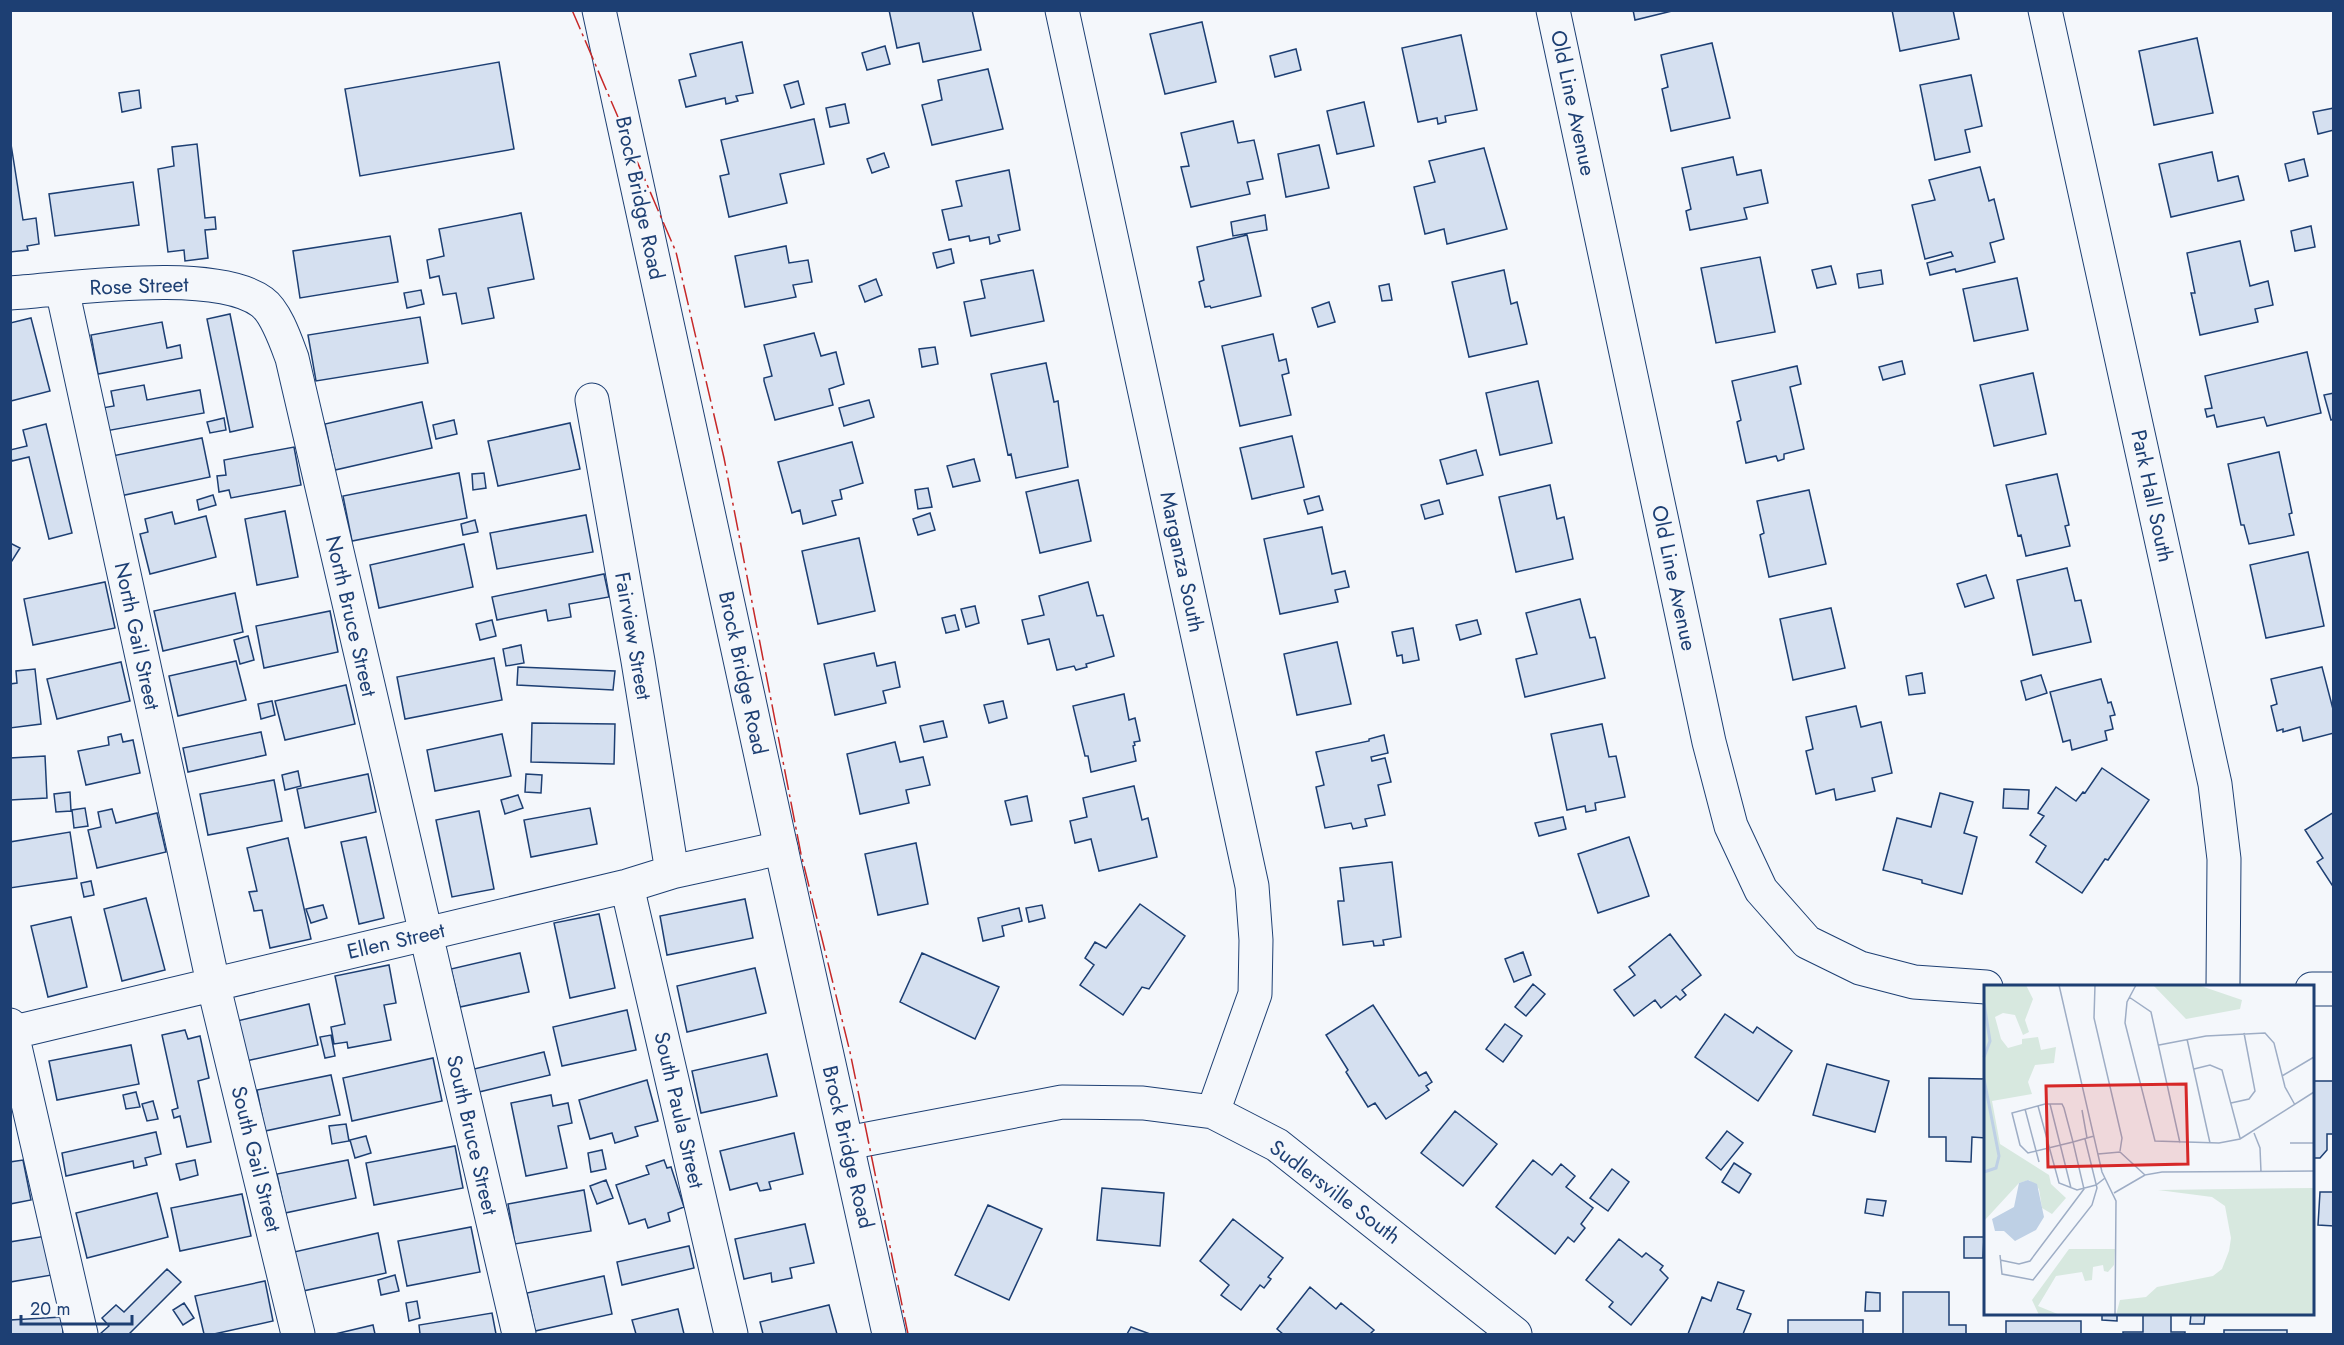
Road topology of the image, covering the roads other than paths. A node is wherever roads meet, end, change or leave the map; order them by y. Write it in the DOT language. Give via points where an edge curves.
graph roads {
  1 [pos="599,10"];
  2 [pos="1062,10"];
  3 [pos="1553,10"];
  4 [pos="2045,10"];
  5 [pos="62,289"];
  6 [pos="10,294"];
  7 [pos="264,303"];
  8 [pos="592,400"];
  9 [pos="781,848"];
  10 [pos="672,872"];
  11 [pos="627,886"];
  12 [pos="425,934"];
  13 [pos="213,984"];
  14 [pos="2223,985"];
  15 [pos="1984,987"];
  16 [pos="2314,989"];
  17 [pos="2334,989"];
  18 [pos="11,1030"];
  19 [pos="1213,1112"];
  20 [pos="847,1143"];
  21 [pos="81,1335"];
  22 [pos="298,1335"];
  23 [pos="519,1335"];
  24 [pos="731,1335"];
  25 [pos="889,1335"];
  26 [pos="1515,1335"];
  1 -- 9 [label="street, Brock Bridge Road"];
  2 -- 19 [label="street, Marganza South" via="1252,886 1255,994"];
  3 -- 15 [label="street, Old Line Avenue" via="1709,742 1731,826 1761,890 1808,942 1860,968 1914,982"];
  4 -- 14 [label="street, Park Hall South" via="2215,784 2224,859"];
  5 -- 6 [label="street, Rose Street"];
  5 -- 7 [label="street, Rose Street" via="192,283 233,289"];
  5 -- 13 [label="street, North Gail Street"];
  7 -- 12 [label="street, North Bruce Street" via="280,327 292,358"];
  8 -- 10 [label="street, Fairview Street"];
  9 -- 10 [label="street, Ellen Street"];
  9 -- 20 [label="street, Brock Bridge Road"];
  10 -- 11 [label="street, Ellen Street"];
  11 -- 12 [label="street, Ellen Street"];
  11 -- 24 [label="street, South Paula Street"];
  12 -- 13 [label="street, Ellen Street"];
  12 -- 23 [label="street, South Bruce Street"];
  13 -- 18 [label="street, Ellen Street"];
  13 -- 22 [label="street, South Gail Street"];
  16 -- 17 [label="street"];
  18 -- 21 [label="street"];
  19 -- 20 [label="street, Sudlersville South" via="1143,1103 1062,1102"];
  19 -- 26 [label="street, Sudlersville South" via="1277,1145"];
  20 -- 25 [label="street, Brock Bridge Road"];
}
